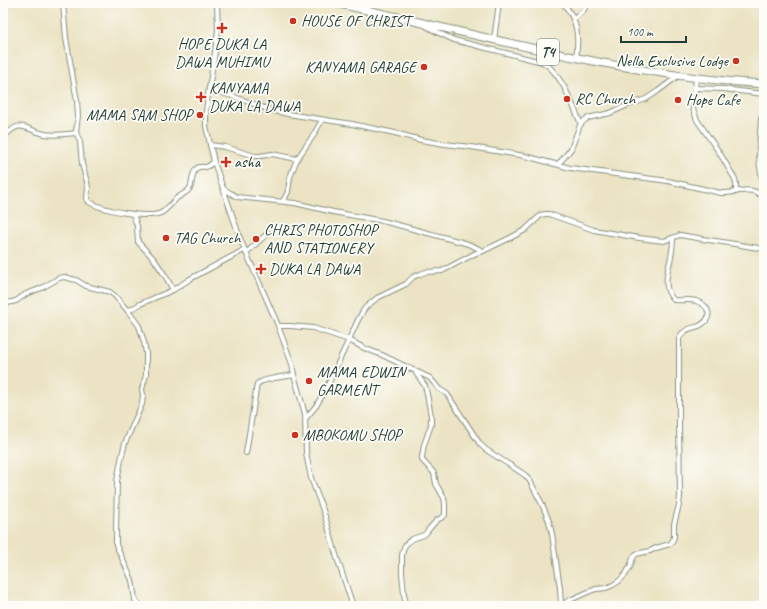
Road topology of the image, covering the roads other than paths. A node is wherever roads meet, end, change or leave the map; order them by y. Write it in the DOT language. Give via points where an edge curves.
graph roads {
  1 [pos="63,3"];
  2 [pos="217,3"];
  3 [pos="335,3"];
  4 [pos="499,3"];
  5 [pos="563,3"];
  6 [pos="588,3"];
  7 [pos="574,19"];
  8 [pos="419,22"];
  9 [pos="494,40"];
  10 [pos="576,58"];
  11 [pos="678,76"];
  12 [pos="696,78"];
  13 [pos="764,84"];
  14 [pos="209,88"];
  15 [pos="695,88"];
  16 [pos="764,94"];
  17 [pos="761,119"];
  18 [pos="322,120"];
  19 [pos="581,124"];
  20 [pos="76,133"];
  21 [pos="3,138"];
  22 [pos="210,145"];
  23 [pos="297,159"];
  24 [pos="214,162"];
  25 [pos="557,164"];
  26 [pos="764,183"];
  27 [pos="224,189"];
  28 [pos="736,192"];
  29 [pos="764,198"];
  30 [pos="283,201"];
  31 [pos="133,214"];
  32 [pos="268,233"];
  33 [pos="673,238"];
  34 [pos="764,249"];
  35 [pos="245,251"];
  36 [pos="483,251"];
  37 [pos="173,290"];
  38 [pos="3,304"];
  39 [pos="128,311"];
  40 [pos="278,326"];
  41 [pos="349,340"];
  42 [pos="414,371"];
  43 [pos="294,375"];
  44 [pos="306,418"];
  45 [pos="246,453"];
  46 [pos="141,606"];
  47 [pos="353,606"];
  48 [pos="406,606"];
  49 [pos="561,606"];
  1 -- 20 [label="street" via="77,101"];
  2 -- 14 [label="street" via="218,30"];
  3 -- 8 [label="highway, T4"];
  4 -- 9 [label="street"];
  5 -- 7 [label="street"];
  6 -- 7 [label="street"];
  7 -- 10 [label="street"];
  8 -- 9 [label="highway, T4"];
  8 -- 19 [label="street" via="454,40 547,64 568,93"];
  9 -- 10 [label="highway, T4"];
  10 -- 11 [label="highway, T4"];
  11 -- 12 [label="highway, T4"];
  11 -- 19 [label="street" via="646,99 610,113 588,118"];
  12 -- 13 [label="highway, T4"];
  12 -- 15 [label="street"];
  14 -- 18 [label="street" via="270,110"];
  14 -- 22 [label="street" via="206,126"];
  15 -- 16 [label="street"];
  15 -- 28 [label="street" via="693,109 697,120 735,179"];
  17 -- 26 [label="street" via="759,157"];
  18 -- 23 [label="street"];
  18 -- 25 [label="street"];
  19 -- 25 [label="street" via="570,149"];
  20 -- 21 [label="street" via="44,134 22,126 10,130"];
  20 -- 31 [label="street" via="80,142 88,201"];
  22 -- 23 [label="street" via="255,156 272,154"];
  22 -- 24 [label="street"];
  23 -- 30 [label="street"];
  24 -- 27 [label="street"];
  24 -- 31 [label="street" via="206,167 197,168 190,189 161,213"];
  25 -- 28 [label="street" via="668,181 721,193"];
  27 -- 30 [label="street" via="239,198"];
  27 -- 35 [label="street"];
  28 -- 29 [label="street" via="747,190 756,192"];
  30 -- 36 [label="street" via="406,226 465,243"];
  31 -- 37 [label="street" via="138,242 166,276"];
  32 -- 35 [label="street"];
  33 -- 34 [label="street" via="683,235"];
  33 -- 36 [label="street" via="658,241 622,236 545,214 525,230"];
  33 -- 49 [label="street" via="666,274 670,295 674,300 702,304 709,312 700,326 686,330 679,339 680,496 674,524 674,540 670,544 636,554 619,582 588,592"];
  35 -- 37 [label="street"];
  35 -- 40 [label="street"];
  36 -- 41 [label="street" via="442,271 426,272 413,277 406,284 377,298 363,311"];
  37 -- 39 [label="street"];
  38 -- 39 [label="street" via="16,301 64,277 110,292"];
  39 -- 46 [label="street" via="139,326 144,342 146,375 142,389 142,404 120,460 116,545 132,580 135,600"];
  40 -- 41 [label="street" via="313,328"];
  40 -- 43 [label="street"];
  41 -- 42 [label="street"];
  41 -- 44 [label="street" via="325,391"];
  42 -- 48 [label="street" via="425,386 431,416 422,460 434,473 436,484 444,498 446,512 424,535 412,539 404,548 402,573"];
  42 -- 49 [label="street" via="430,378 447,394 485,449 521,472 530,481 551,528"];
  43 -- 44 [label="street"];
  43 -- 45 [label="street" via="257,384"];
  44 -- 47 [label="street" via="306,453 311,478"];
}
